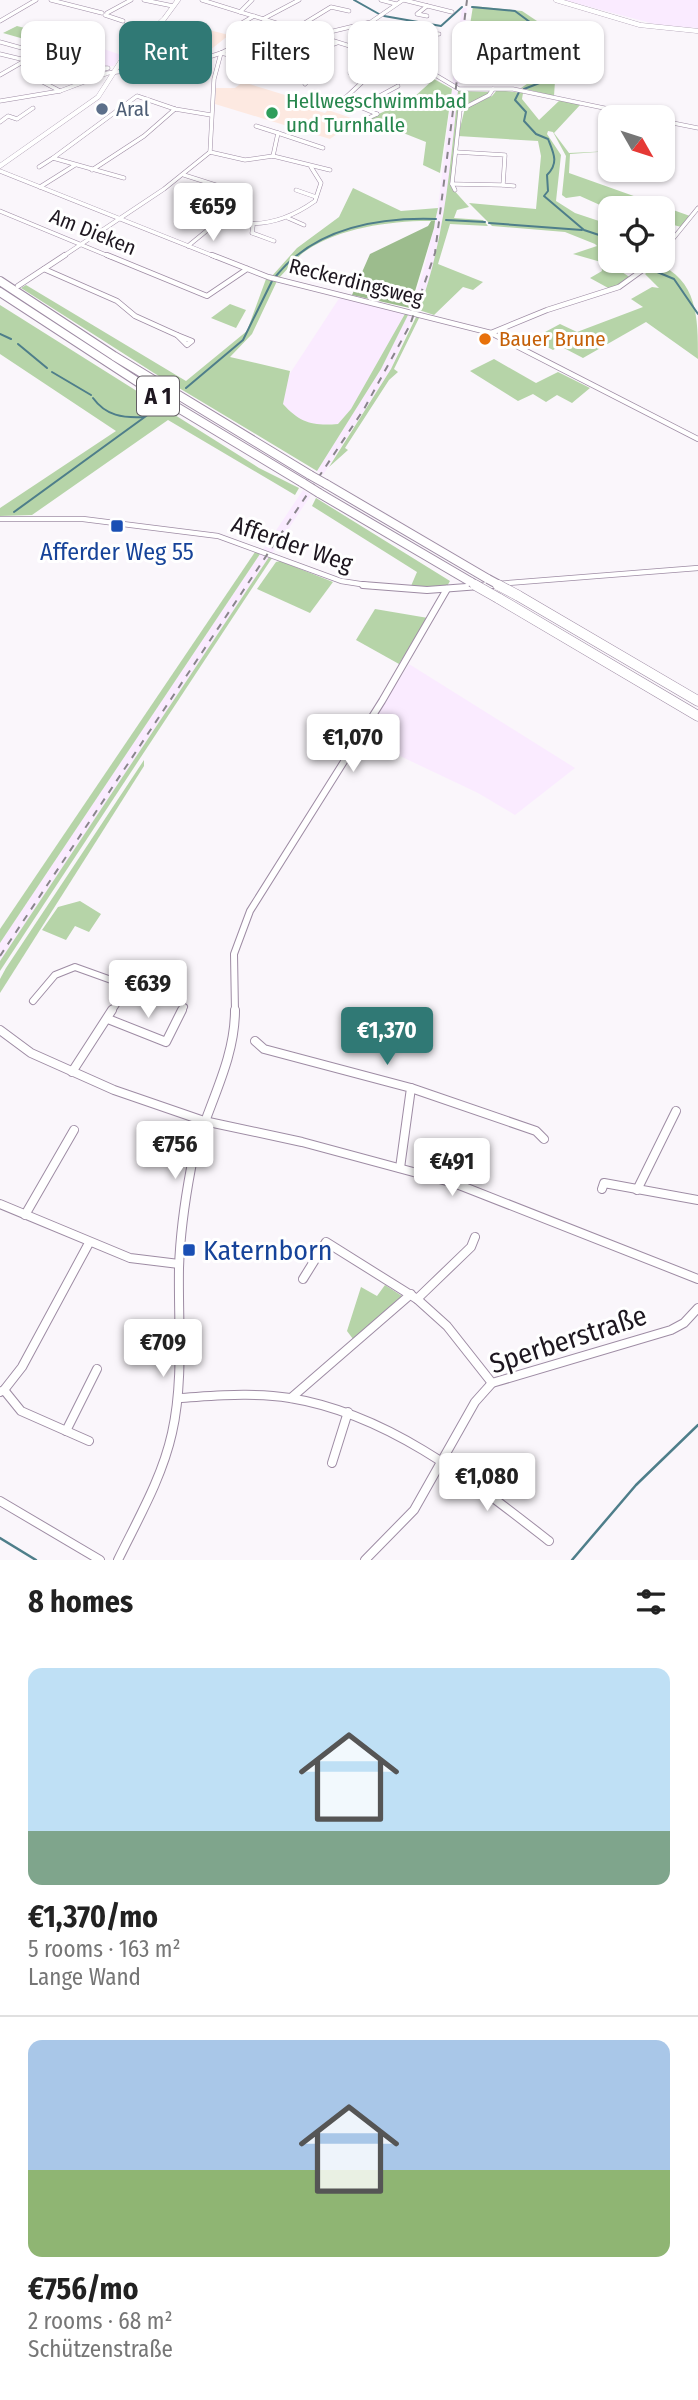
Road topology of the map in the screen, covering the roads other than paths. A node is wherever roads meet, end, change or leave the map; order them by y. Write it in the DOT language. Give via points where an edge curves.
graph roads {
  1 [pos="36,0"];
  2 [pos="51,0"];
  3 [pos="131,0"];
  4 [pos="144,0"];
  5 [pos="178,0"];
  6 [pos="202,0"];
  7 [pos="252,0"];
  8 [pos="299,0"];
  9 [pos="381,0"];
  10 [pos="403,0"];
  11 [pos="556,0"];
  12 [pos="396,4"];
  13 [pos="173,6"];
  14 [pos="427,6"];
  15 [pos="349,11"];
  16 [pos="240,12"];
  17 [pos="452,12"];
  18 [pos="104,14"];
  19 [pos="254,16"];
  20 [pos="427,16"];
  21 [pos="263,19"];
  22 [pos="0,21"];
  23 [pos="123,21"];
  24 [pos="245,21"];
  25 [pos="269,21"];
  26 [pos="308,21"];
  27 [pos="334,31"];
  28 [pos="698,31"];
  29 [pos="0,42"];
  30 [pos="334,42"];
  31 [pos="337,43"];
  32 [pos="334,44"];
  33 [pos="21,47"];
  34 [pos="348,47"];
  35 [pos="226,50"];
  36 [pos="221,53"];
  37 [pos="0,54"];
  38 [pos="226,54"];
  39 [pos="21,59"];
  40 [pos="21,62"];
  41 [pos="115,72"];
  42 [pos="0,75"];
  43 [pos="438,76"];
  44 [pos="47,84"];
  45 [pos="360,84"];
  46 [pos="398,86"];
  47 [pos="493,89"];
  48 [pos="60,91"];
  49 [pos="343,98"];
  50 [pos="0,101"];
  51 [pos="317,101"];
  52 [pos="358,106"];
  53 [pos="598,107"];
  54 [pos="33,108"];
  55 [pos="175,109"];
  56 [pos="211,115"];
  57 [pos="0,122"];
  58 [pos="360,122"];
  59 [pos="676,124"];
  60 [pos="256,126"];
  61 [pos="262,128"];
  62 [pos="698,128"];
  63 [pos="256,133"];
  64 [pos="278,133"];
  65 [pos="323,148"];
  66 [pos="210,152"];
  67 [pos="456,152"];
  68 [pos="505,155"];
  69 [pos="273,156"];
  70 [pos="514,156"];
  71 [pos="53,158"];
  72 [pos="75,165"];
  73 [pos="0,166"];
  74 [pos="39,167"];
  75 [pos="311,167"];
  76 [pos="92,170"];
  77 [pos="330,170"];
  78 [pos="0,171"];
  79 [pos="184,175"];
  80 [pos="124,178"];
  81 [pos="453,184"];
  82 [pos="503,185"];
  83 [pos="514,186"];
  84 [pos="40,187"];
  85 [pos="296,190"];
  86 [pos="455,190"];
  87 [pos="250,196"];
  88 [pos="316,197"];
  89 [pos="177,203"];
  90 [pos="698,208"];
  91 [pos="0,211"];
  92 [pos="288,218"];
  93 [pos="120,219"];
  94 [pos="220,219"];
  95 [pos="304,225"];
  96 [pos="253,226"];
  97 [pos="675,236"];
  98 [pos="274,241"];
  99 [pos="81,244"];
  100 [pos="188,246"];
  101 [pos="44,269"];
  102 [pos="247,269"];
  103 [pos="642,273"];
  104 [pos="2,282"];
  105 [pos="18,286"];
  106 [pos="0,292"];
  107 [pos="491,333"];
  108 [pos="177,334"];
  109 [pos="698,439"];
  110 [pos="0,519"];
  111 [pos="698,568"];
  112 [pos="498,584"];
  113 [pos="447,589"];
  114 [pos="698,701"];
  115 [pos="698,716"];
  116 [pos="139,969"];
  117 [pos="128,986"];
  118 [pos="33,1002"];
  119 [pos="184,1007"];
  120 [pos="108,1019"];
  121 [pos="0,1030"];
  122 [pos="255,1041"];
  123 [pos="72,1072"];
  124 [pos="411,1088"];
  125 [pos="676,1111"];
  126 [pos="205,1121"];
  127 [pos="75,1130"];
  128 [pos="544,1139"];
  129 [pos="400,1168"];
  130 [pos="602,1189"];
  131 [pos="637,1190"];
  132 [pos="698,1200"];
  133 [pos="0,1205"];
  134 [pos="25,1215"];
  135 [pos="475,1237"];
  136 [pos="89,1243"];
  137 [pos="179,1264"];
  138 [pos="303,1279"];
  139 [pos="698,1279"];
  140 [pos="414,1296"];
  141 [pos="698,1308"];
  142 [pos="97,1369"];
  143 [pos="492,1383"];
  144 [pos="2,1391"];
  145 [pos="178,1398"];
  146 [pos="291,1398"];
  147 [pos="348,1412"];
  148 [pos="66,1431"];
  149 [pos="89,1441"];
  150 [pos="332,1463"];
  151 [pos="440,1464"];
  152 [pos="0,1501"];
  153 [pos="549,1541"];
  154 [pos="100,1560"];
  155 [pos="118,1560"];
  156 [pos="365,1560"];
  1 -- 22 [label="street"];
  2 -- 18 [label="street"];
  3 -- 18 [label="street"];
  4 -- 13 [label="street"];
  5 -- 13 [label="main road"];
  6 -- 16 [label="street"];
  7 -- 16 [label="street"];
  8 -- 21 [label="street"];
  9 -- 12 [label="street"];
  10 -- 12 [label="street"];
  10 -- 14 [label="street"];
  11 -- 28 [label="main road" via="639,25"];
  12 -- 27 [label="street" via="367,24"];
  13 -- 41 [label="main road"];
  14 -- 17 [label="street"];
  14 -- 20 [label="street" via="417,14"];
  15 -- 26 [label="street" via="331,7"];
  16 -- 19 [label="street"];
  18 -- 23 [label="street"];
  19 -- 21 [label="street"];
  19 -- 24 [label="street"];
  21 -- 25 [label="street"];
  29 -- 33 [label="street"];
  30 -- 31 [label="street"];
  31 -- 32 [label="street"];
  31 -- 34 [label="street"];
  35 -- 36 [label="street"];
  36 -- 38 [label="street"];
  36 -- 41 [label="street" via="163,68"];
  36 -- 56 [label="street" via="214,74"];
  37 -- 39 [label="street"];
  40 -- 42 [label="street"];
  41 -- 48 [label="street"];
  41 -- 73 [label="main road" via="93,101"];
  43 -- 47 [label="street" via="455,88"];
  44 -- 48 [label="street"];
  45 -- 49 [label="street"];
  46 -- 52 [label="street"];
  47 -- 53 [label="street"];
  47 -- 67 [label="street" via="460,110"];
  48 -- 50 [label="street"];
  49 -- 51 [label="street" via="331,104"];
  49 -- 52 [label="street"];
  52 -- 58 [label="street" via="377,114"];
  54 -- 57 [label="street" via="17,119 8,117"];
  55 -- 56 [label="street"];
  55 -- 71 [label="street" via="135,97"];
  55 -- 76 [label="street"];
  56 -- 66 [label="street"];
  59 -- 62 [label="street"];
  60 -- 61 [label="street"];
  61 -- 63 [label="street"];
  61 -- 64 [label="street"];
  64 -- 65 [label="street"];
  64 -- 69 [label="street"];
  66 -- 69 [label="street" via="248,160"];
  66 -- 79 [label="street"];
  67 -- 68 [label="street"];
  67 -- 81 [label="street"];
  68 -- 70 [label="street"];
  68 -- 82 [label="street"];
  69 -- 75 [label="street"];
  71 -- 72 [label="street"];
  71 -- 74 [label="street"];
  72 -- 76 [label="street"];
  72 -- 84 [label="street"];
  75 -- 77 [label="street"];
  75 -- 88 [label="street" via="321,184"];
  76 -- 80 [label="street"];
  78 -- 84 [label="street, Reckerdingsweg"];
  79 -- 87 [label="street"];
  79 -- 93 [label="street"];
  81 -- 82 [label="street"];
  81 -- 86 [label="street"];
  82 -- 83 [label="street"];
  84 -- 93 [label="street, Reckerdingsweg"];
  85 -- 88 [label="street"];
  88 -- 92 [label="street"];
  89 -- 94 [label="street"];
  90 -- 97 [label="street"];
  91 -- 99 [label="street, Am Dieken"];
  92 -- 95 [label="street"];
  92 -- 96 [label="street"];
  93 -- 99 [label="street"];
  93 -- 100 [label="street, Reckerdingsweg"];
  94 -- 96 [label="street"];
  94 -- 100 [label="street"];
  96 -- 98 [label="street" via="255,236"];
  99 -- 101 [label="street"];
  99 -- 102 [label="street, Am Dieken" via="207,296"];
  100 -- 102 [label="street, Reckerdingsweg"];
  101 -- 105 [label="street"];
  101 -- 108 [label="street"];
  102 -- 107 [label="street, Reckerdingsweg"];
  103 -- 107 [label="street" via="609,292"];
  104 -- 112 [label="highway, A 1, bridge" via="178,396"];
  106 -- 115 [label="highway, A 1, bridge" via="303,484"];
  107 -- 109 [label="street, Reckerdingsweg"];
  110 -- 113 [label="street, Afferder Weg" via="83,519 218,536 351,584"];
  111 -- 112 [label="street, Afferder Weg"];
  112 -- 113 [label="street, Afferder Weg"];
  112 -- 114 [label="highway, A 1, bridge"];
  113 -- 126 [label="street" via="250,911 234,954 232,1051"];
  116 -- 117 [label="street"];
  117 -- 118 [label="street" via="76,966 55,972"];
  117 -- 120 [label="street"];
  119 -- 120 [label="street" via="166,1042"];
  120 -- 123 [label="street"];
  121 -- 123 [label="street" via="31,1053"];
  122 -- 124 [label="street" via="264,1049"];
  123 -- 126 [label="street"];
  124 -- 128 [label="street" via="536,1131"];
  124 -- 129 [label="street"];
  125 -- 131 [label="street"];
  126 -- 129 [label="street"];
  126 -- 137 [label="street" via="191,1168"];
  127 -- 134 [label="street"];
  129 -- 139 [label="street" via="492,1196"];
  130 -- 131 [label="street" via="604,1182"];
  131 -- 132 [label="street"];
  133 -- 134 [label="street"];
  134 -- 136 [label="street"];
  135 -- 140 [label="street" via="471,1247"];
  136 -- 137 [label="street" via="130,1258"];
  136 -- 144 [label="street" via="22,1367"];
  137 -- 145 [label="street"];
  138 -- 140 [label="street" via="326,1242"];
  140 -- 143 [label="street" via="447,1326"];
  140 -- 146 [label="street"];
  141 -- 143 [label="street, Sperberstraße" via="671,1330"];
  142 -- 148 [label="street"];
  143 -- 151 [label="street, Sperberstraße" via="475,1402"];
  144 -- 148 [label="street" via="21,1410"];
  145 -- 146 [label="street"];
  145 -- 155 [label="street" via="160,1474"];
  146 -- 147 [label="street"];
  147 -- 150 [label="street"];
  147 -- 151 [label="street" via="391,1432"];
  148 -- 149 [label="street"];
  151 -- 153 [label="street"];
  151 -- 156 [label="street, Sperberstraße" via="414,1510"];
  152 -- 154 [label="street"];
}
